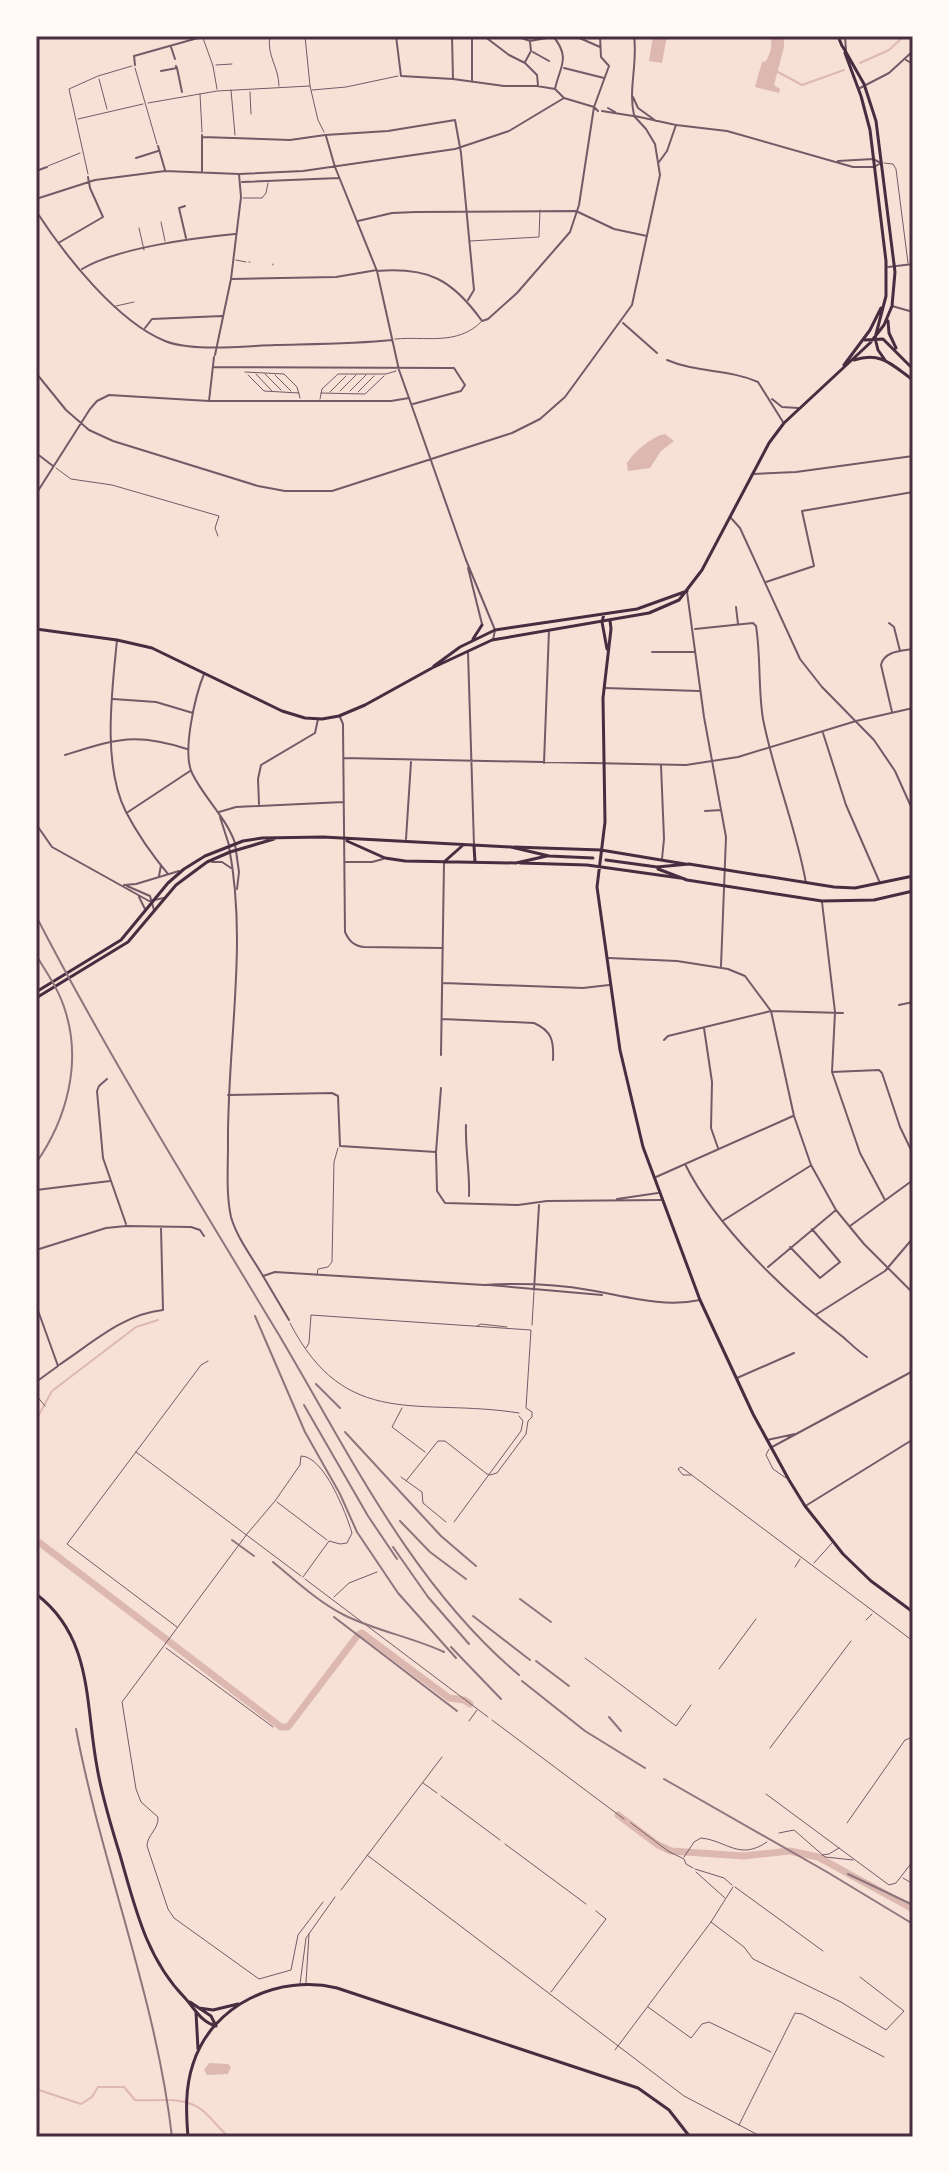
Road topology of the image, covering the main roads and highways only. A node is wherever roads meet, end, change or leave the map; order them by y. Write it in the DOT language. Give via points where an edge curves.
graph roads {
  1 [pos="838,36"];
  2 [pos="843,47"];
  3 [pos="885,301"];
  4 [pos="888,317"];
  5 [pos="875,338"];
  6 [pos="862,342"];
  7 [pos="898,352"];
  8 [pos="885,360"];
  9 [pos="850,361"];
  10 [pos="911,367"];
  11 [pos="840,370"];
  12 [pos="913,380"];
  13 [pos="687,591"];
  14 [pos="604,614"];
  15 [pos="610,620"];
  16 [pos="602,622"];
  17 [pos="36,629"];
  18 [pos="485,634"];
  19 [pos="492,640"];
  20 [pos="471,641"];
  21 [pos="607,655"];
  22 [pos="432,668"];
  23 [pos="277,838"];
  24 [pos="344,839"];
  25 [pos="462,846"];
  26 [pos="474,846"];
  27 [pos="511,847"];
  28 [pos="601,850"];
  29 [pos="549,856"];
  30 [pos="593,858"];
  31 [pos="606,860"];
  32 [pos="444,862"];
  33 [pos="475,862"];
  34 [pos="516,863"];
  35 [pos="689,864"];
  36 [pos="647,866"];
  37 [pos="598,867"];
  38 [pos="913,876"];
  39 [pos="687,880"];
  40 [pos="913,891"];
  41 [pos="106,954"];
  42 [pos="36,992"];
  43 [pos="36,998"];
  44 [pos="36,1594"];
  45 [pos="913,1612"];
  46 [pos="242,2003"];
  47 [pos="197,2010"];
  48 [pos="216,2026"];
  49 [pos="197,2052"];
  50 [pos="188,2137"];
  51 [pos="690,2137"];
  1 -- 2 [label="main road"];
  2 -- 3 [label="main road" via="868,121 886,267"];
  2 -- 4 [label="main road" via="875,116 895,267"];
  3 -- 5 [label="main road"];
  3 -- 6 [label="main road"];
  4 -- 5 [label="main road"];
  4 -- 7 [label="main road"];
  5 -- 6 [label="main road"];
  5 -- 7 [label="main road"];
  5 -- 8 [label="main road"];
  5 -- 9 [label="main road"];
  6 -- 11 [label="main road"];
  7 -- 10 [label="main road"];
  8 -- 9 [label="main road" via="869,356"];
  8 -- 12 [label="main road"];
  9 -- 11 [label="main road"];
  11 -- 13 [label="main road" via="784,423"];
  13 -- 14 [label="main road"];
  13 -- 15 [label="main road" via="661,609"];
  14 -- 15 [label="main road"];
  14 -- 16 [label="main road"];
  14 -- 18 [label="main road"];
  15 -- 16 [label="main road"];
  15 -- 21 [label="main road"];
  16 -- 19 [label="main road"];
  16 -- 21 [label="main road"];
  17 -- 22 [label="main road" via="152,648 282,711 318,719 365,705"];
  18 -- 19 [label="main road"];
  18 -- 20 [label="main road"];
  18 -- 20 [label="main road" via="482,625"];
  19 -- 22 [label="main road"];
  20 -- 22 [label="main road"];
  21 -- 28 [label="main road"];
  23 -- 24 [label="main road"];
  23 -- 41 [label="main road" via="207,862 166,896 132,938"];
  23 -- 41 [label="main road" via="235,843 184,869"];
  24 -- 25 [label="main road"];
  24 -- 32 [label="main road" via="385,858"];
  25 -- 26 [label="main road"];
  25 -- 32 [label="main road"];
  26 -- 27 [label="main road"];
  26 -- 33 [label="main road"];
  27 -- 28 [label="main road"];
  27 -- 29 [label="main road"];
  28 -- 35 [label="main road"];
  28 -- 37 [label="main road"];
  29 -- 30 [label="main road"];
  29 -- 34 [label="main road"];
  31 -- 36 [label="main road"];
  32 -- 33 [label="main road"];
  33 -- 34 [label="main road"];
  34 -- 37 [label="main road"];
  35 -- 36 [label="main road"];
  35 -- 38 [label="main road" via="855,888"];
  36 -- 39 [label="main road"];
  37 -- 39 [label="main road"];
  37 -- 45 [label="main road" via="597,893 629,1094 653,1179 700,1300 805,1506 871,1581"];
  39 -- 40 [label="main road" via="822,901 874,900"];
  41 -- 42 [label="main road"];
  41 -- 43 [label="main road"];
  44 -- 47 [label="main road" via="64,1622 79,1651 97,1769 143,1933 162,1970"];
  46 -- 47 [label="main road"];
  46 -- 48 [label="main road"];
  46 -- 51 [label="main road" via="269,1989 306,1983 337,1988 638,2088 677,2118"];
  47 -- 48 [label="main road"];
  47 -- 48 [label="main road" via="211,2016"];
  47 -- 49 [label="main road"];
  48 -- 49 [label="main road"];
  49 -- 50 [label="main road" via="187,2088"];
}
